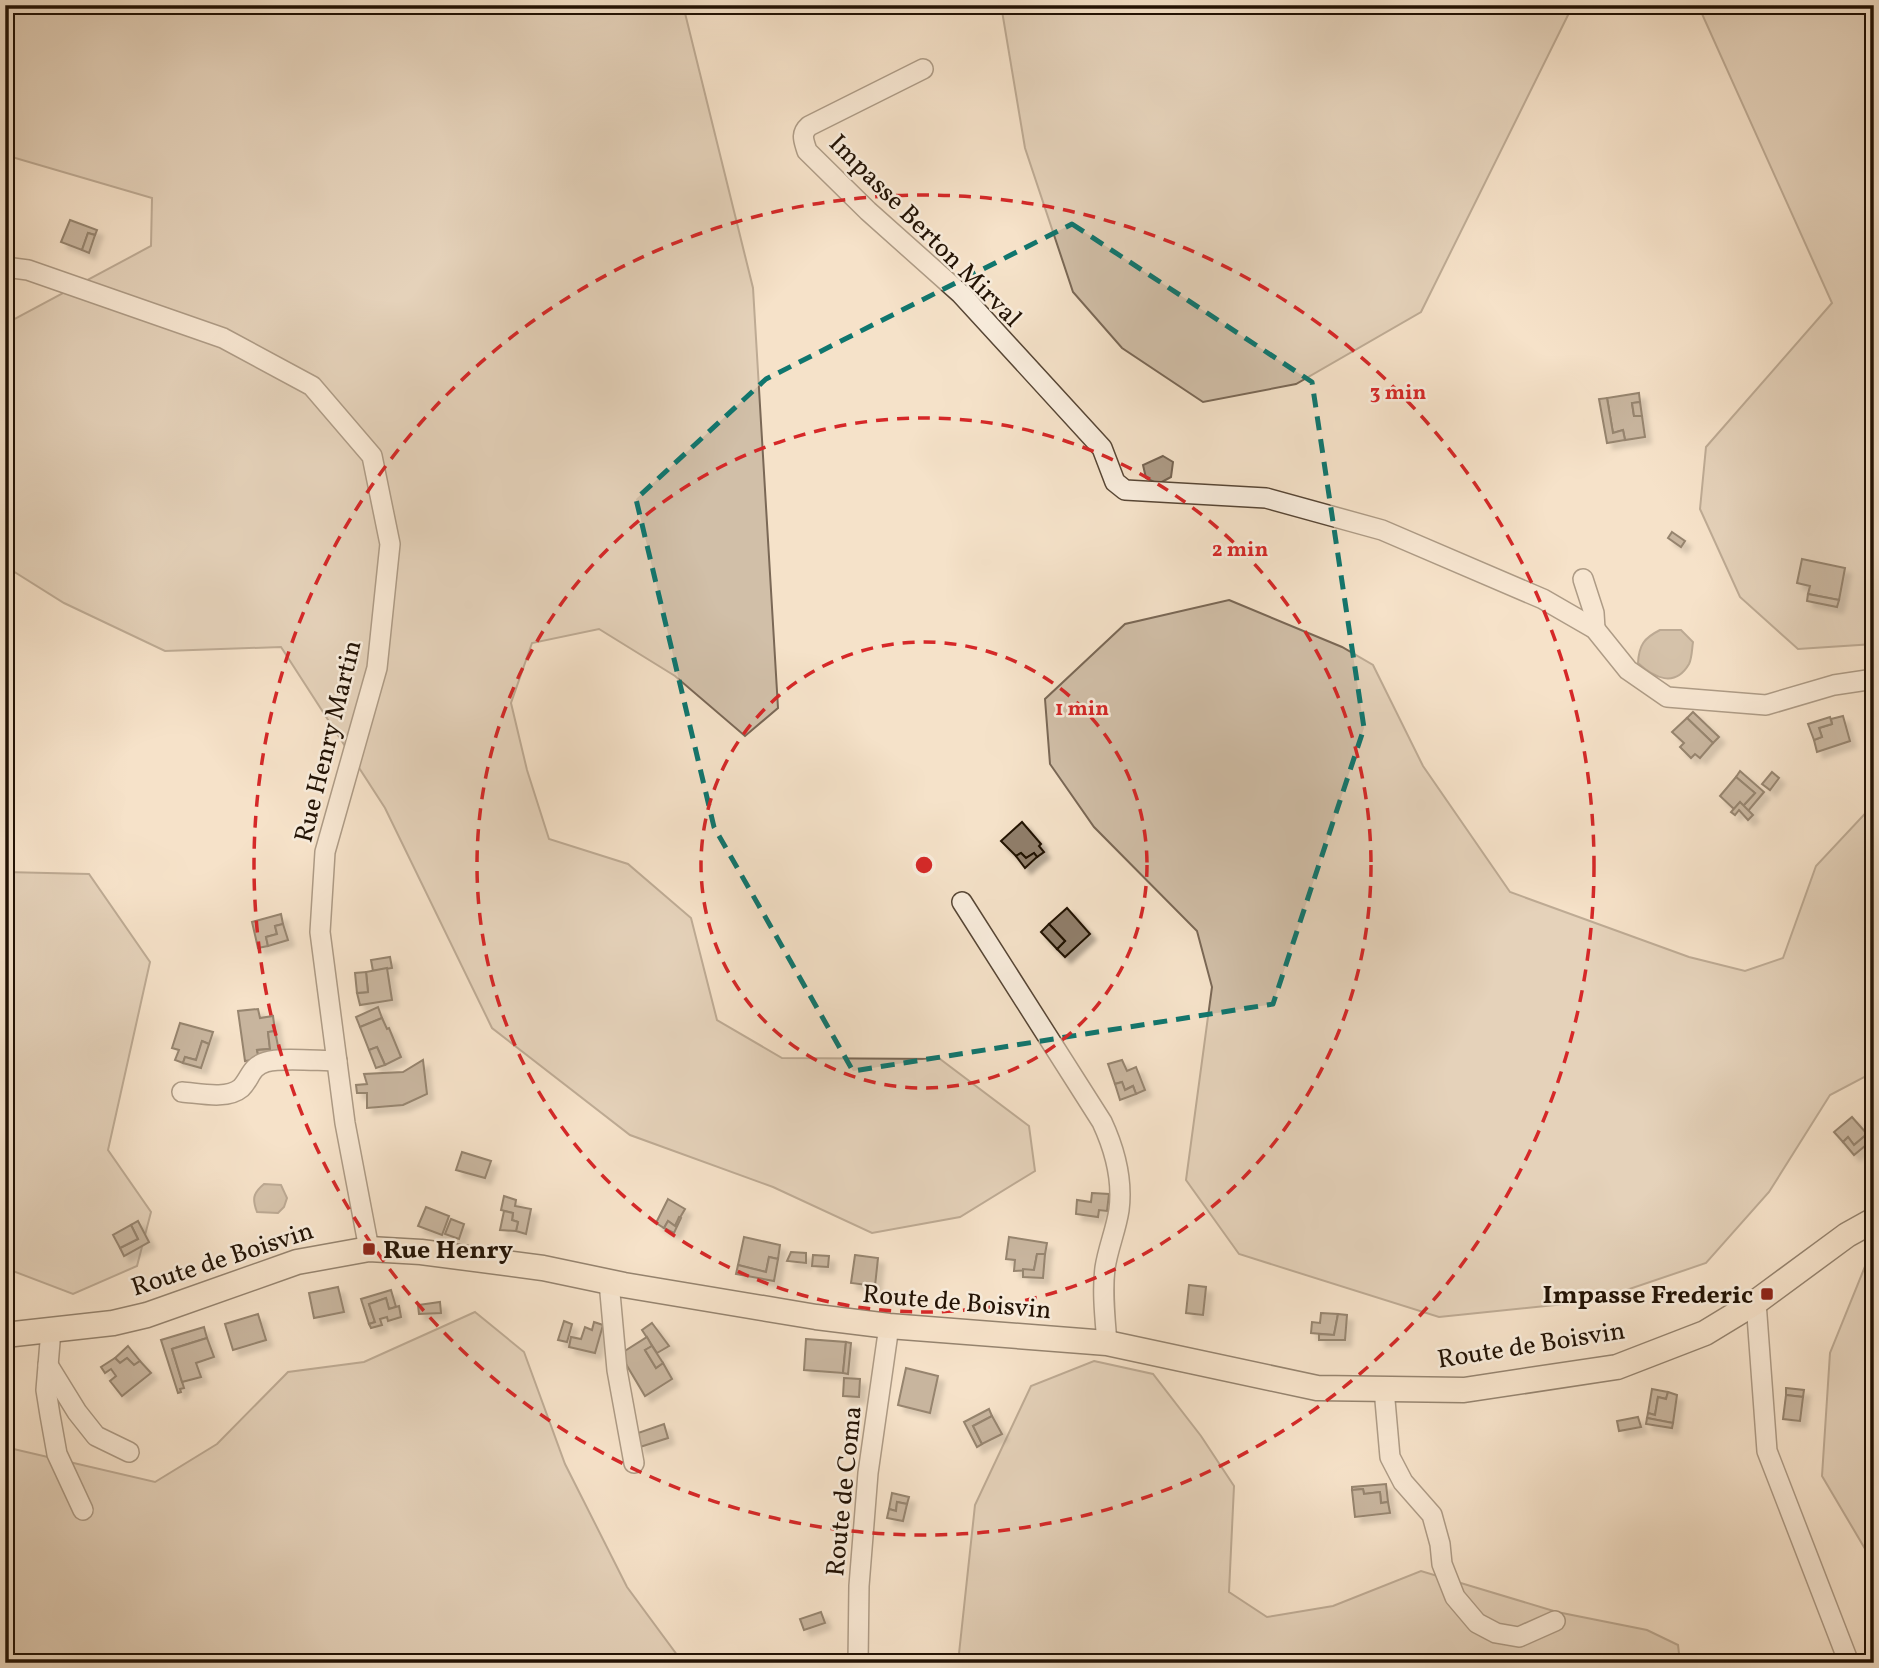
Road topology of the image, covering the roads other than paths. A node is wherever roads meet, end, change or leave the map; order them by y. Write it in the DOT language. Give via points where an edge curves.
graph roads {
  1 [pos="923,69"];
  2 [pos="5,267"];
  3 [pos="1583,579"];
  4 [pos="1595,629"];
  5 [pos="1874,679"];
  6 [pos="962,902"];
  7 [pos="337,1061"];
  8 [pos="182,1092"];
  9 [pos="1874,1220"];
  10 [pos="369,1249"];
  11 [pos="609,1282"];
  12 [pos="1756,1302"];
  13 [pos="889,1326"];
  14 [pos="51,1330"];
  15 [pos="5,1335"];
  16 [pos="1107,1343"];
  17 [pos="48,1365"];
  18 [pos="1384,1389"];
  19 [pos="129,1451"];
  20 [pos="634,1463"];
  21 [pos="83,1510"];
  22 [pos="1555,1621"];
  23 [pos="858,1663"];
  24 [pos="1849,1663"];
  1 -- 4 [label="street, Impasse Berton Mirval" via="809,126 803,138 807,151 961,294 1102,448 1115,482 1125,490 1266,498 1382,530 1543,599"];
  2 -- 7 [label="street, Rue Henry Martin" via="28,270 223,338 312,386 372,456 390,544 377,667 325,852 320,932"];
  3 -- 4 [label="street"];
  4 -- 5 [label="street, Impasse Berton Mirval" via="1628,670 1667,697 1766,705 1834,685"];
  6 -- 16 [label="street" via="1111,1142 1120,1176 1119,1210 1105,1268"];
  7 -- 8 [label="street" via="270,1060 258,1065 241,1088 232,1092"];
  7 -- 10 [label="street, Rue Henry Martin"];
  9 -- 12 [label="main road, Route de Boisvin"];
  10 -- 11 [label="main road, Route de Boisvin" via="543,1268"];
  10 -- 14 [label="main road, Route de Boisvin" via="297,1262 147,1315"];
  11 -- 13 [label="main road, Route de Boisvin"];
  11 -- 20 [label="street" via="617,1370"];
  12 -- 18 [label="main road, Route de Boisvin" via="1705,1333 1618,1367 1464,1390"];
  12 -- 24 [label="street" via="1768,1451"];
  13 -- 16 [label="main road, Route de Boisvin"];
  13 -- 23 [label="street, Route de Coma" via="868,1473"];
  14 -- 15 [label="main road, Route de Boisvin"];
  14 -- 17 [label="street"];
  16 -- 18 [label="main road, Route de Boisvin" via="1318,1388"];
  17 -- 19 [label="street" via="96,1436"];
  17 -- 21 [label="street" via="46,1390 57,1454"];
  18 -- 22 [label="street" via="1390,1457 1403,1482 1432,1515 1442,1564 1455,1597 1477,1623 1496,1633 1520,1637"];
}
